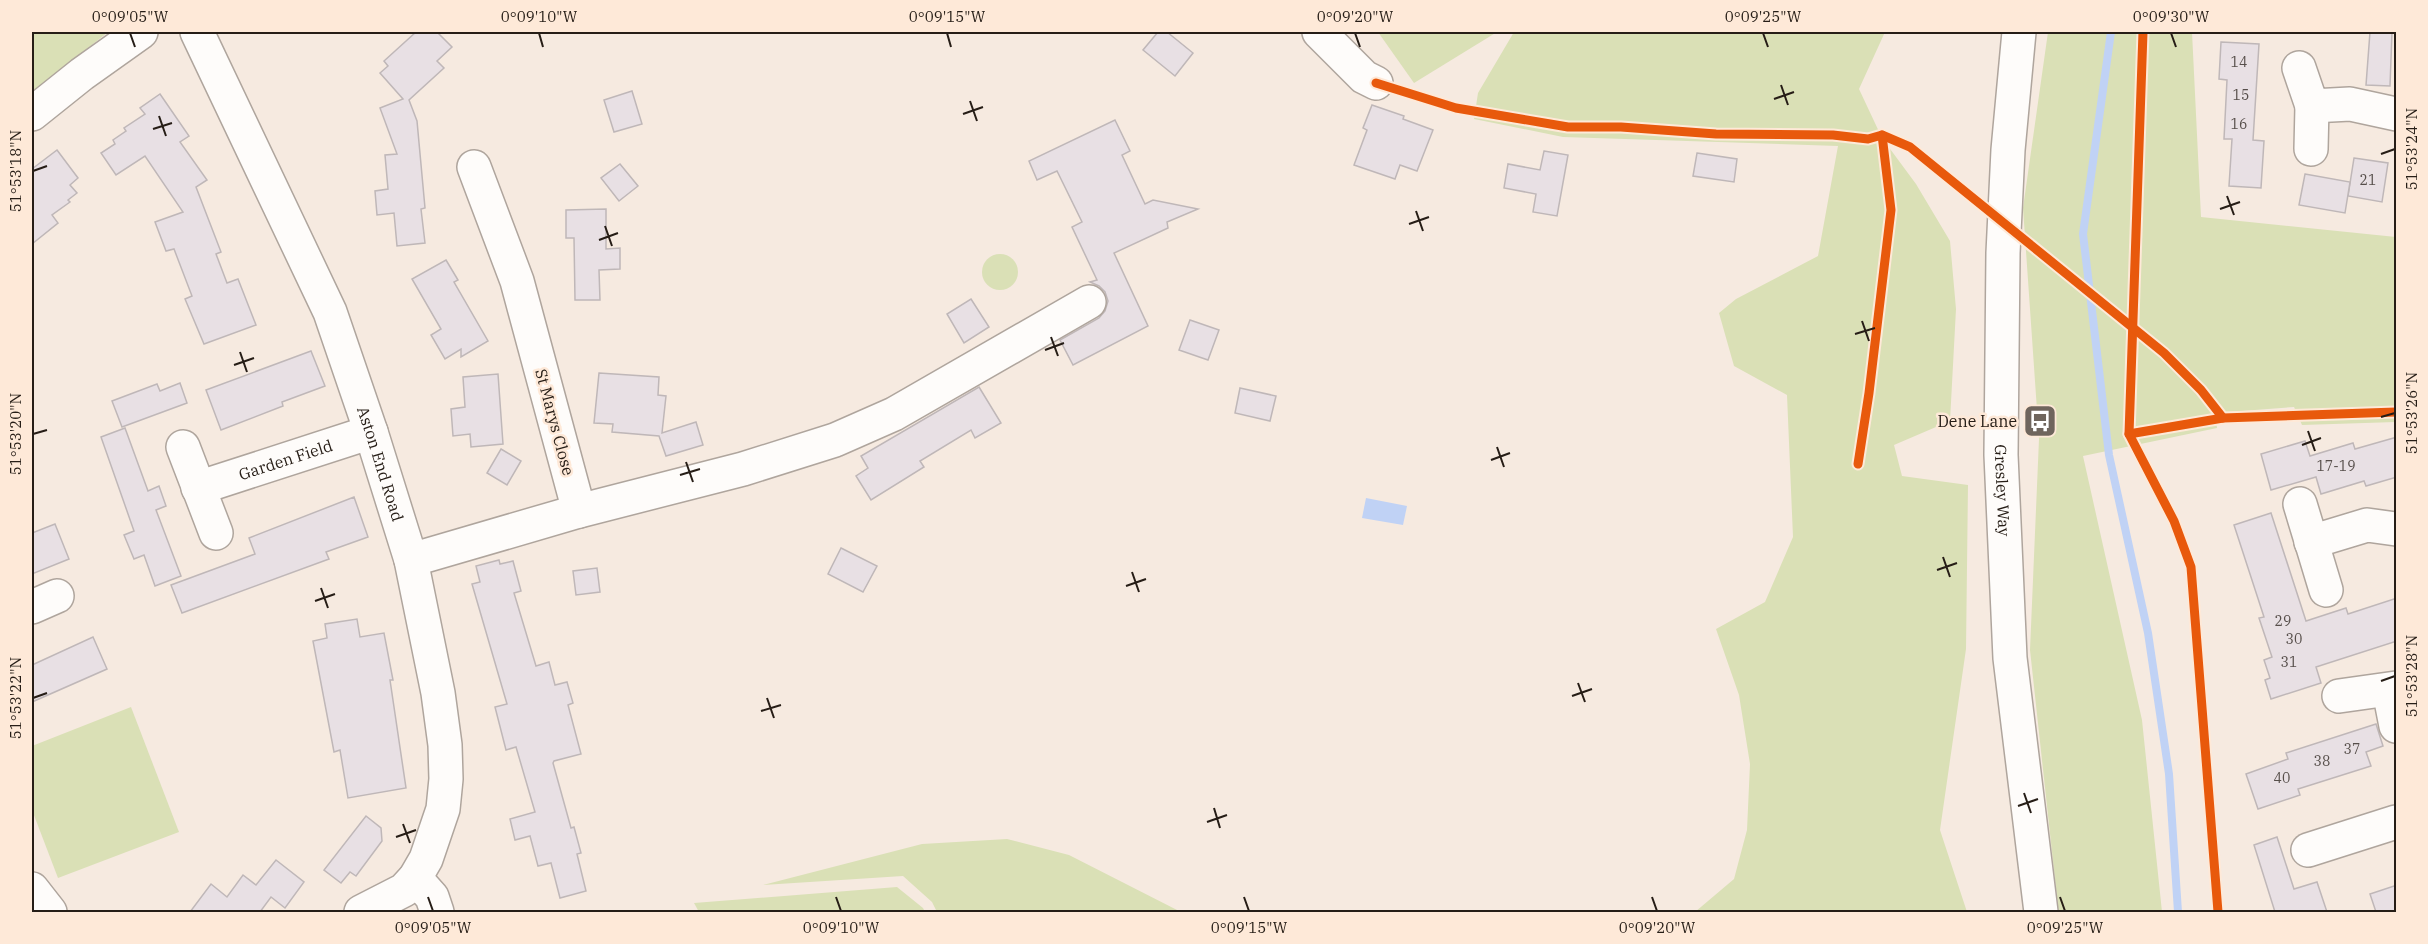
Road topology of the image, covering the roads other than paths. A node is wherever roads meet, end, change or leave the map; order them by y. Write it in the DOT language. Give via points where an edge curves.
graph roads {
  1 [pos="141,32"];
  2 [pos="197,32"];
  3 [pos="1319,32"];
  4 [pos="2019,32"];
  5 [pos="2299,68"];
  6 [pos="1376,83"];
  7 [pos="2312,106"];
  8 [pos="32,114"];
  9 [pos="2397,114"];
  10 [pos="2312,149"];
  11 [pos="474,167"];
  12 [pos="1089,302"];
  13 [pos="371,432"];
  14 [pos="183,447"];
  15 [pos="198,488"];
  16 [pos="2300,504"];
  17 [pos="579,511"];
  18 [pos="2397,529"];
  19 [pos="216,533"];
  20 [pos="2311,542"];
  21 [pos="411,560"];
  22 [pos="2326,590"];
  23 [pos="2393,689"];
  24 [pos="2339,696"];
  25 [pos="2397,726"];
  26 [pos="2397,822"];
  27 [pos="2308,850"];
  28 [pos="415,878"];
  29 [pos="32,889"];
  30 [pos="50,912"];
  31 [pos="361,912"];
  32 [pos="437,912"];
  33 [pos="2041,912"];
  1 -- 8 [label="street"];
  2 -- 13 [label="street, Aston End Road" via="330,312"];
  3 -- 6 [label="street" via="1364,77"];
  4 -- 33 [label="street, Gresley Way" via="2003,253 2001,455 2010,658"];
  5 -- 7 [label="street"];
  7 -- 9 [label="street" via="2350,104"];
  7 -- 10 [label="street"];
  11 -- 17 [label="street, St Marys Close" via="517,280"];
  12 -- 17 [label="street" via="894,414 835,440 743,469"];
  13 -- 15 [label="street, Garden Field"];
  13 -- 21 [label="street, Aston End Road"];
  14 -- 15 [label="street"];
  15 -- 19 [label="street"];
  16 -- 20 [label="street"];
  17 -- 21 [label="street"];
  18 -- 20 [label="street" via="2367,525"];
  20 -- 22 [label="street"];
  21 -- 28 [label="street, Aston End Road" via="438,693 447,779 443,809 426,859"];
  23 -- 24 [label="street"];
  23 -- 25 [label="street"];
  26 -- 27 [label="street"];
  28 -- 31 [label="street" via="395,896"];
  28 -- 32 [label="street" via="432,897"];
  29 -- 30 [label="street"];
}
